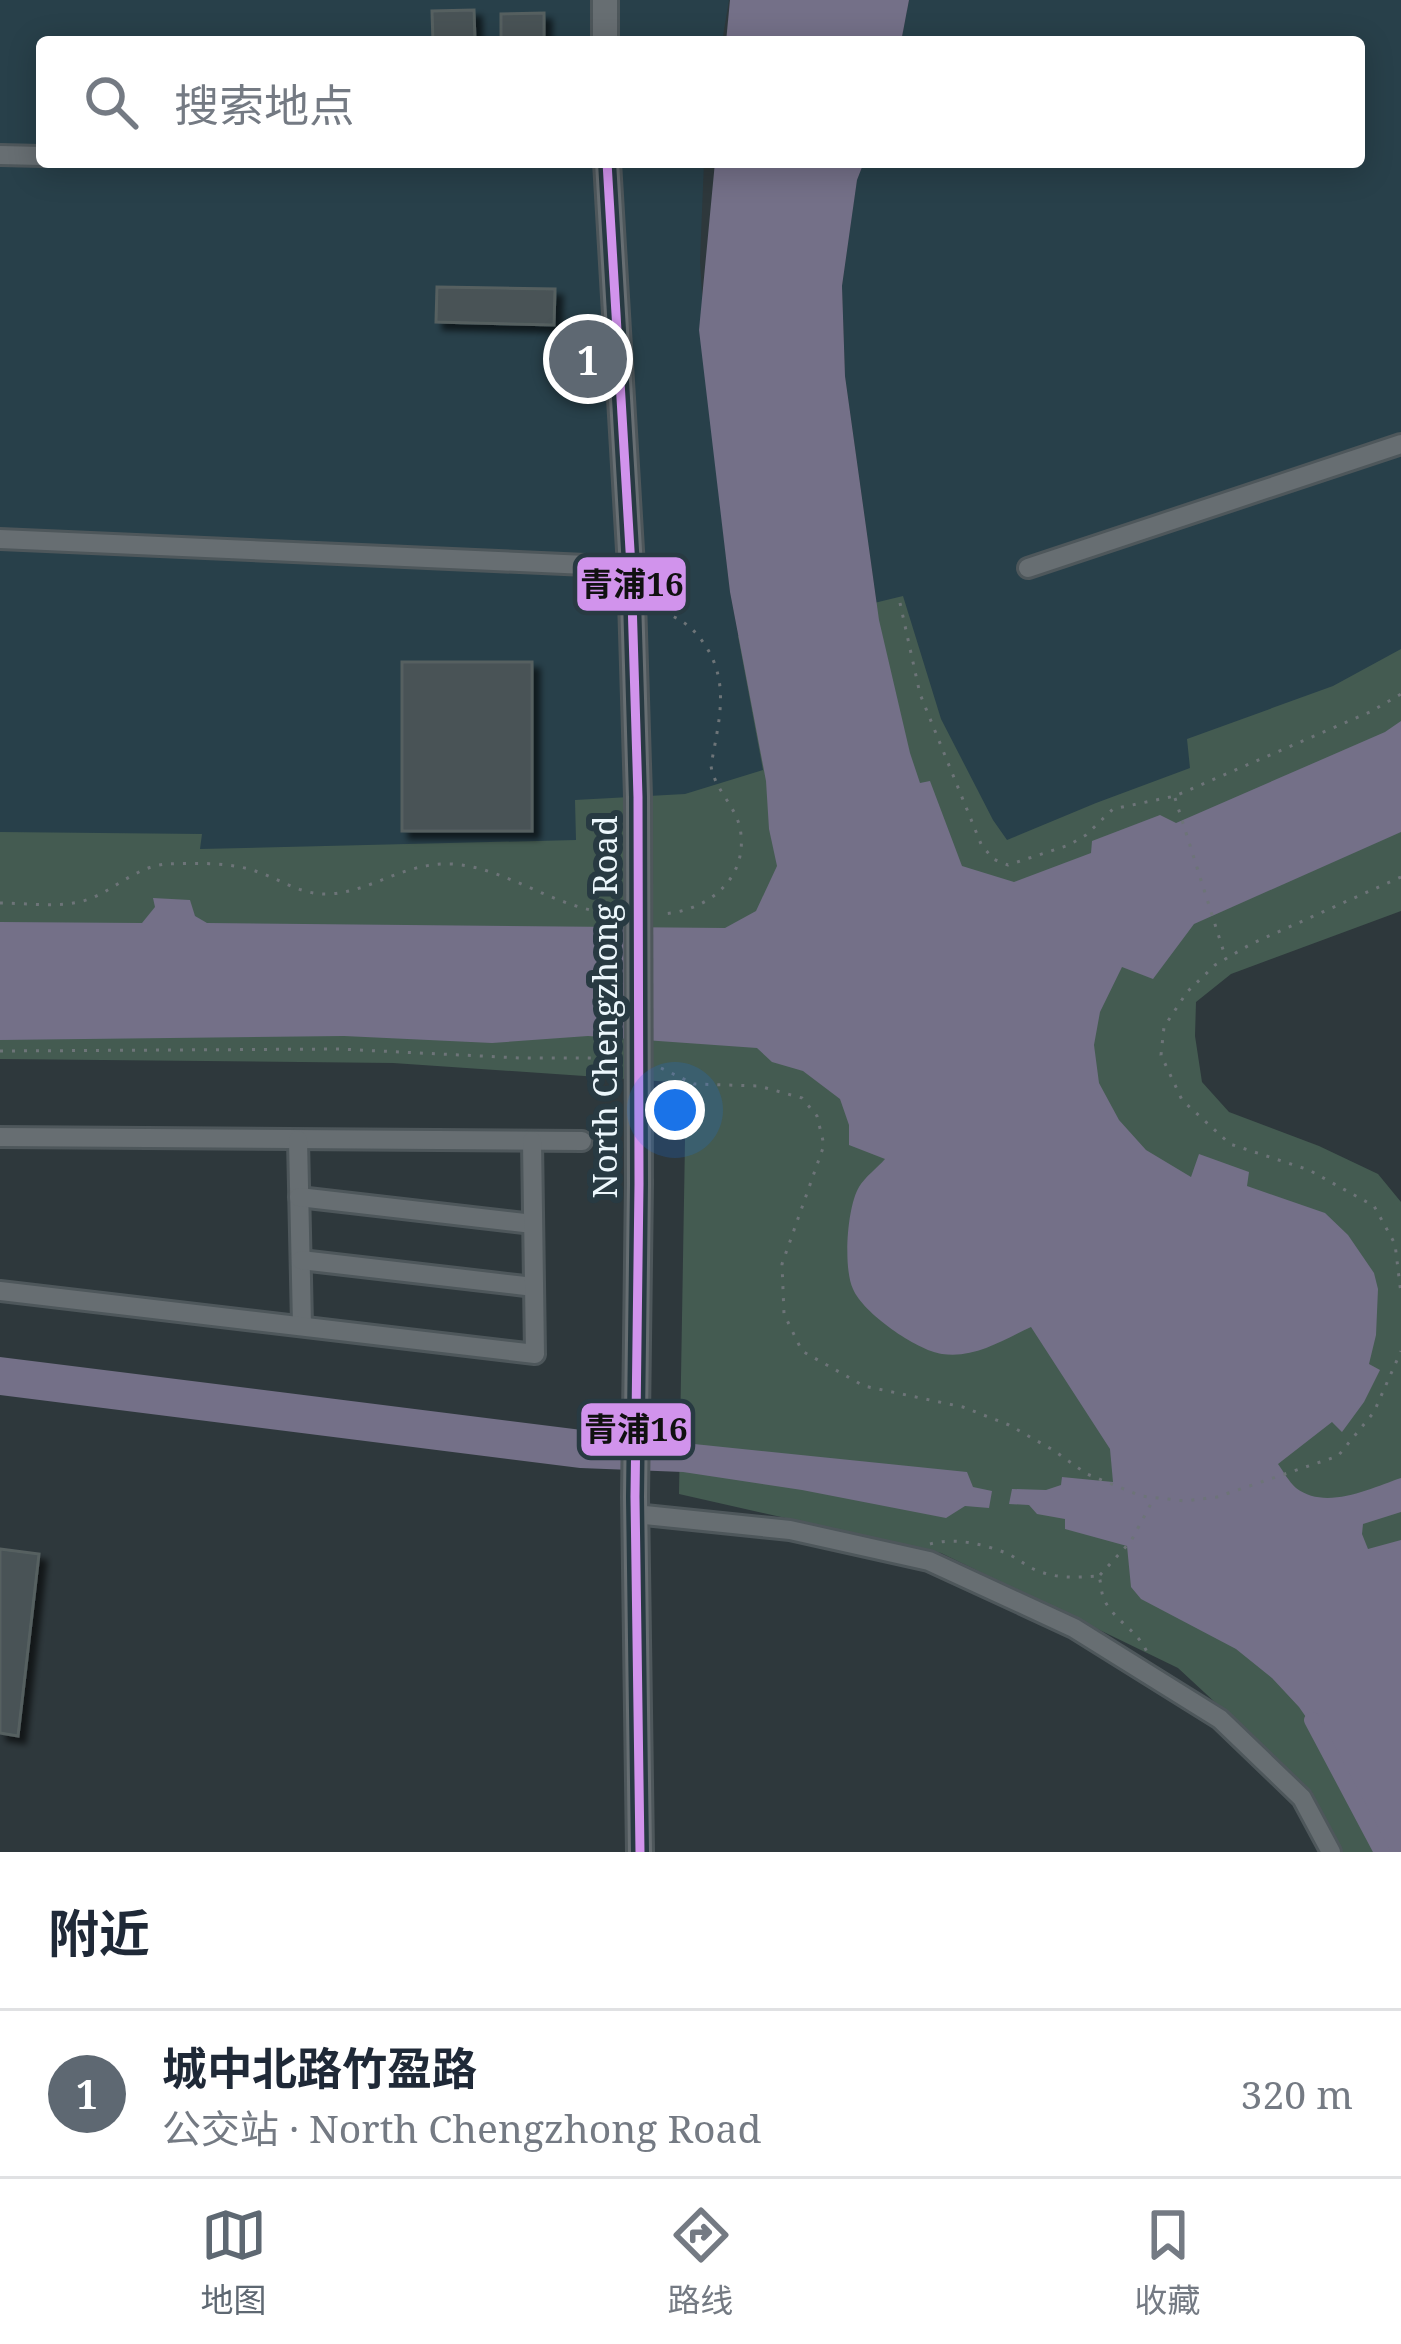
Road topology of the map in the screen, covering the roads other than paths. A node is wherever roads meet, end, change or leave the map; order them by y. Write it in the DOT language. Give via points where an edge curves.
graph roads {
  1 [pos="605,0"];
  2 [pos="605,36"];
  3 [pos="0,155"];
  4 [pos="36,155"];
  5 [pos="608,168"];
  6 [pos="1401,444"];
  7 [pos="0,539"];
  8 [pos="631,567"];
  9 [pos="1028,568"];
  10 [pos="0,1137"];
  11 [pos="298,1140"];
  12 [pos="532,1141"];
  13 [pos="582,1141"];
  14 [pos="299,1197"];
  15 [pos="533,1224"];
  16 [pos="301,1260"];
  17 [pos="534,1287"];
  18 [pos="0,1291"];
  19 [pos="302,1324"];
  20 [pos="635,1505"];
  21 [pos="640,1852"];
  22 [pos="1331,1852"];
  1 -- 2 [label="street"];
  3 -- 4 [label="street"];
  5 -- 8 [label="street, North Chengzhong Road"];
  6 -- 9 [label="street"];
  7 -- 8 [label="street"];
  8 -- 20 [label="street, North Chengzhong Road, bridge" via="638,797"];
  10 -- 11 [label="street"];
  11 -- 12 [label="street"];
  11 -- 14 [label="street"];
  12 -- 13 [label="street"];
  12 -- 15 [label="street"];
  14 -- 15 [label="street"];
  14 -- 16 [label="street"];
  15 -- 17 [label="street"];
  16 -- 17 [label="street"];
  16 -- 19 [label="street"];
  17 -- 19 [label="street" via="535,1354"];
  18 -- 19 [label="street"];
  20 -- 21 [label="street, North Chengzhong Road"];
  20 -- 22 [label="street" via="928,1561 1074,1628 1220,1720 1301,1798"];
}
